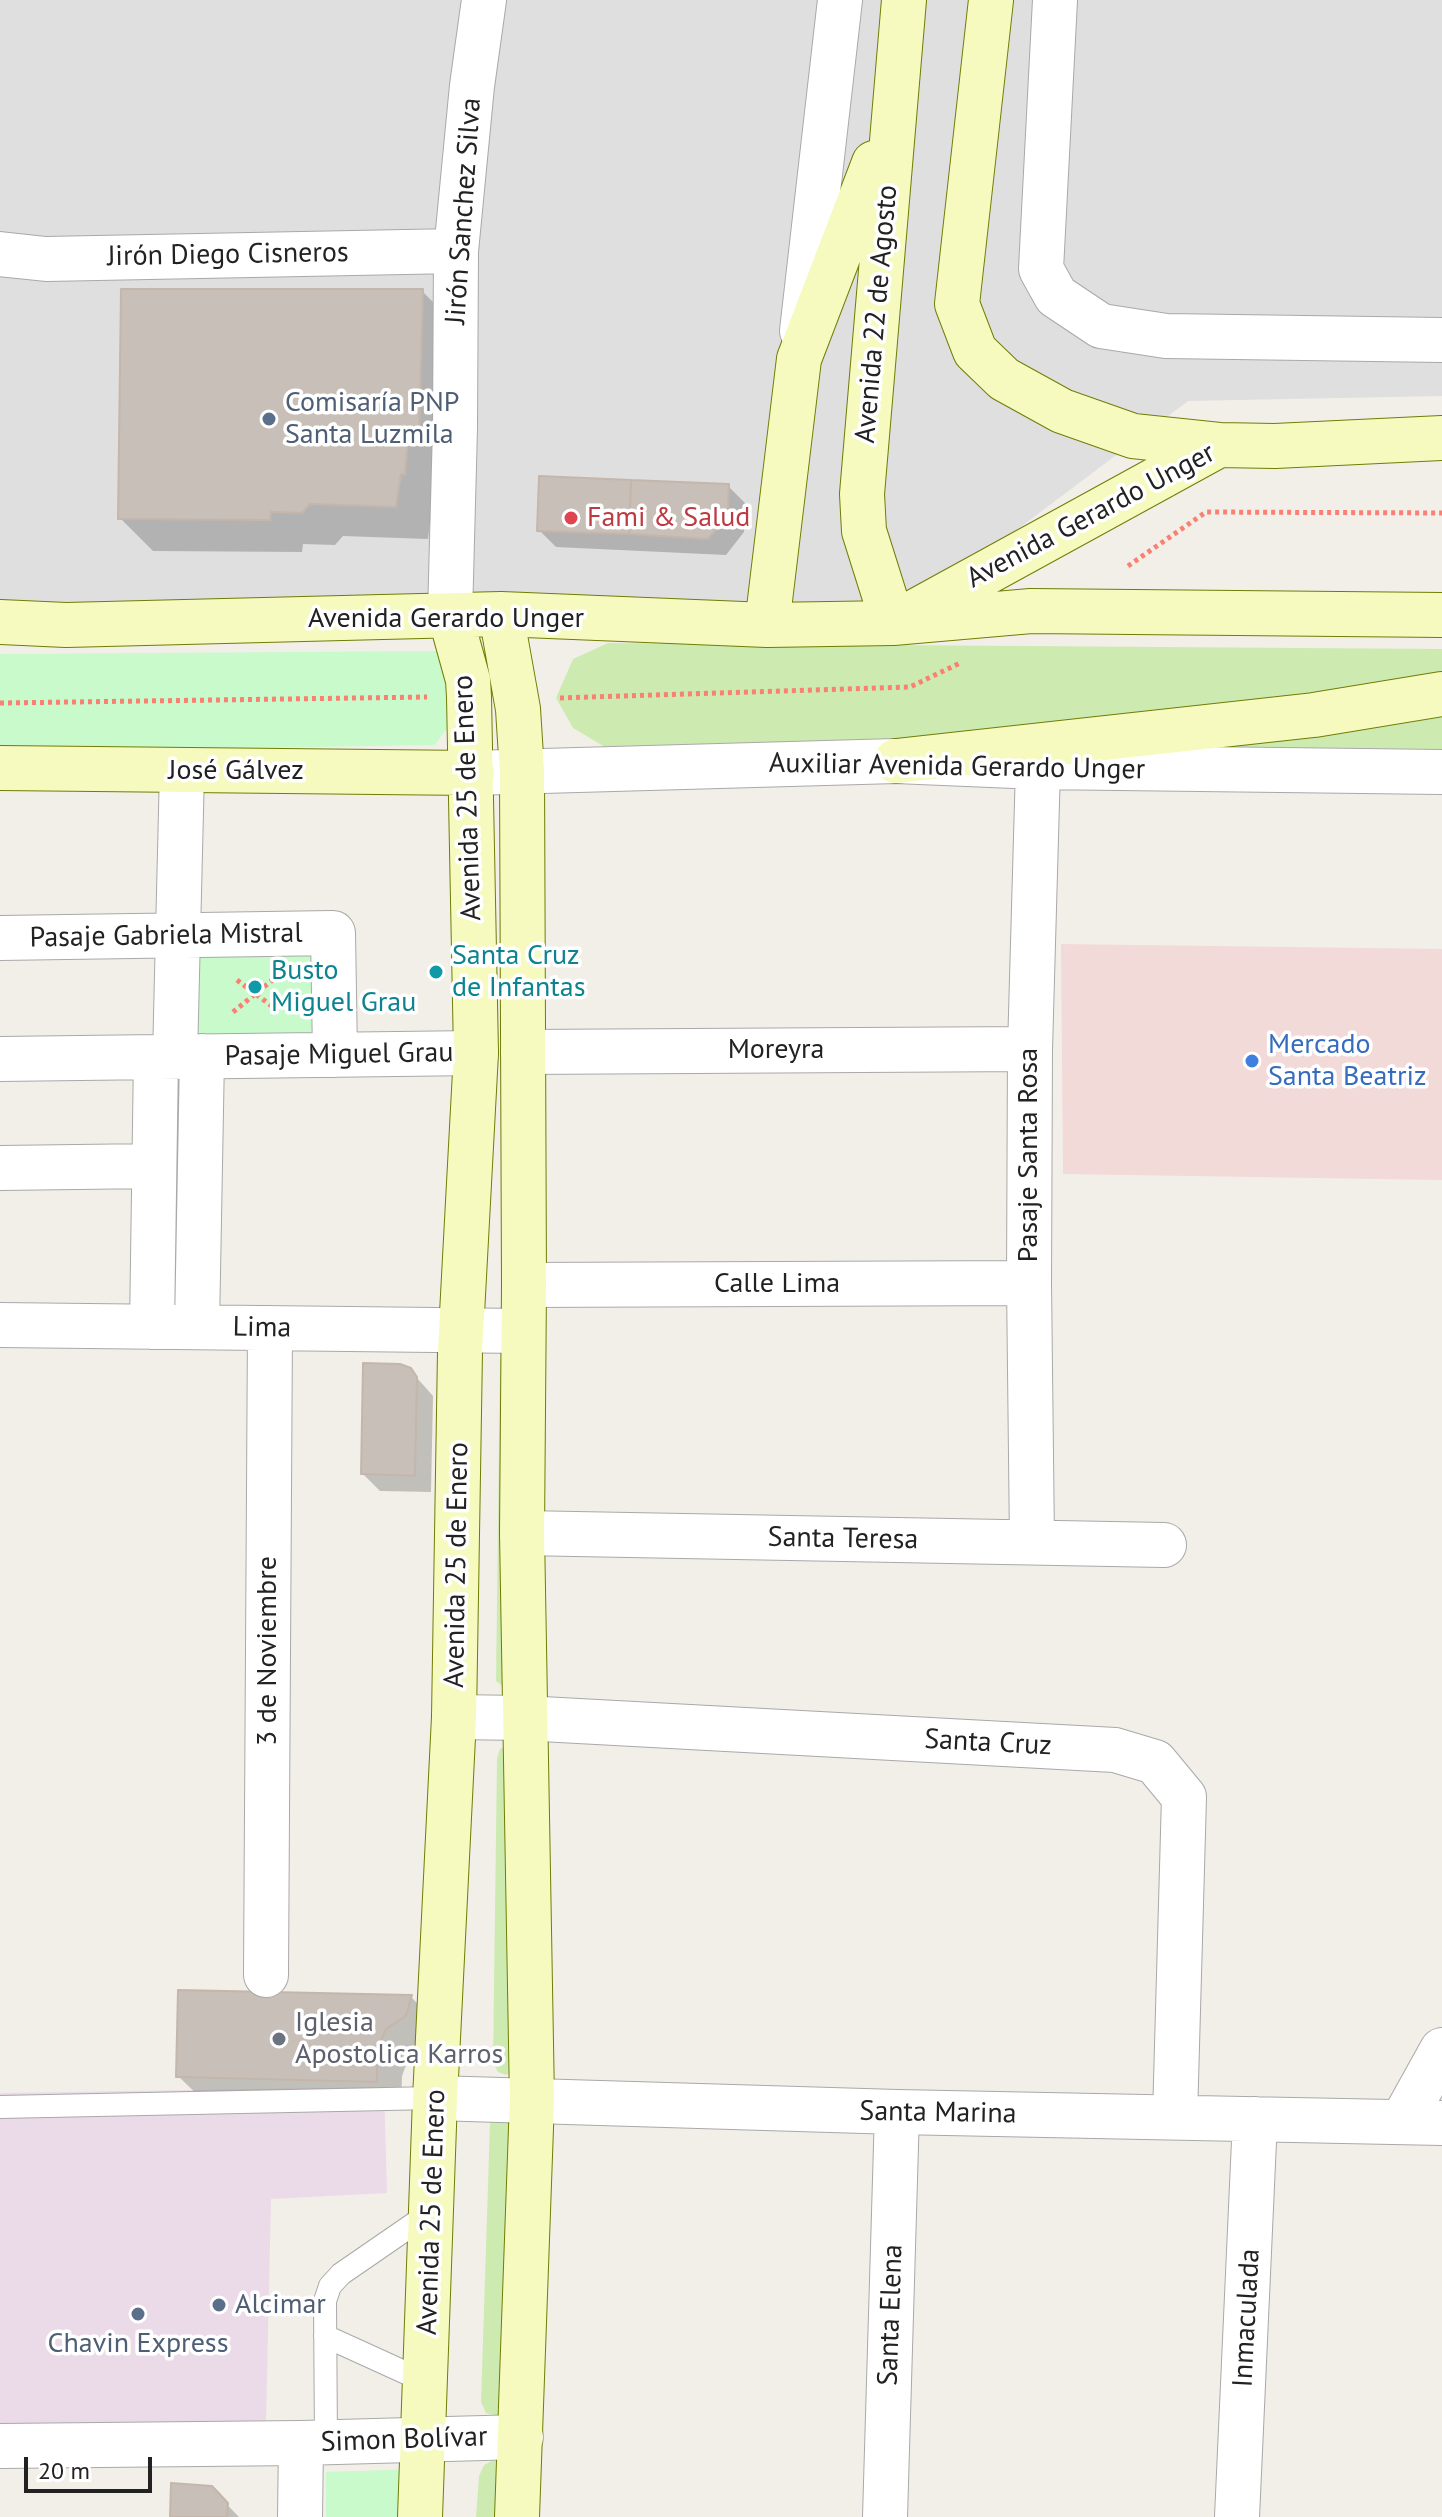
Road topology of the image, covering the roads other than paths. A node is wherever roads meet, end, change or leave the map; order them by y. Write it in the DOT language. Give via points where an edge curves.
graph roads {
  1 [pos="484,0"];
  2 [pos="840,0"];
  3 [pos="904,0"];
  4 [pos="991,0"];
  5 [pos="1055,0"];
  6 [pos="893,109"];
  7 [pos="456,251"];
  8 [pos="0,254"];
  9 [pos="1442,340"];
  10 [pos="799,359"];
  11 [pos="1442,438"];
  12 [pos="1219,445"];
  13 [pos="501,614"];
  14 [pos="450,615"];
  15 [pos="1442,615"];
  16 [pos="0,622"];
  17 [pos="893,623"];
  18 [pos="767,625"];
  19 [pos="1442,694"];
  20 [pos="896,761"];
  21 [pos="1038,767"];
  22 [pos="0,768"];
  23 [pos="182,770"];
  24 [pos="522,772"];
  25 [pos="1442,772"];
  26 [pos="472,773"];
  27 [pos="178,936"];
  28 [pos="0,938"];
  29 [pos="1030,1049"];
  30 [pos="523,1052"];
  31 [pos="476,1053"];
  32 [pos="335,1055"];
  33 [pos="178,1057"];
  34 [pos="0,1059"];
  35 [pos="154,1166"];
  36 [pos="0,1168"];
  37 [pos="1029,1283"];
  38 [pos="524,1285"];
  39 [pos="0,1325"];
  40 [pos="152,1327"];
  41 [pos="197,1327"];
  42 [pos="270,1328"];
  43 [pos="461,1330"];
  44 [pos="523,1331"];
  45 [pos="522,1533"];
  46 [pos="1032,1542"];
  47 [pos="1164,1545"];
  48 [pos="454,1717"];
  49 [pos="523,1718"];
  50 [pos="266,1975"];
  51 [pos="1442,2050"];
  52 [pos="435,2098"];
  53 [pos="532,2100"];
  54 [pos="0,2107"];
  55 [pos="897,2112"];
  56 [pos="1175,2117"];
  57 [pos="1255,2119"];
  58 [pos="1422,2123"];
  59 [pos="432,2212"];
  60 [pos="325,2336"];
  61 [pos="426,2382"];
  62 [pos="521,2437"];
  63 [pos="423,2440"];
  64 [pos="313,2443"];
  65 [pos="0,2446"];
  66 [pos="300,2517"];
  67 [pos="420,2517"];
  68 [pos="517,2517"];
  69 [pos="885,2517"];
  70 [pos="1237,2517"];
  1 -- 7 [label="street, Jirón Sanchez Silva"];
  2 -- 10 [label="street"];
  3 -- 6 [label="main road, Avenida 22 de Agosto"];
  4 -- 12 [label="main road" via="957,304 975,351 1004,379 1062,411 1133,436"];
  5 -- 9 [label="street" via="1041,269 1056,296 1101,326 1166,336"];
  6 -- 10 [label="main road"];
  6 -- 17 [label="main road, Avenida 22 de Agosto" via="862,494 864,531"];
  7 -- 8 [label="street, Jirón Diego Cisneros" via="46,259"];
  7 -- 14 [label="street, Jirón Sanchez Silva"];
  10 -- 18 [label="main road"];
  11 -- 12 [label="main road, Avenida Gerardo Unger"];
  12 -- 17 [label="main road, Avenida Gerardo Unger"];
  13 -- 14 [label="main road, Avenida Gerardo Unger"];
  13 -- 18 [label="main road, Avenida Gerardo Unger"];
  13 -- 24 [label="main road, Avenida 25 de Enero" via="518,709"];
  14 -- 16 [label="main road, Avenida Gerardo Unger" via="66,625"];
  14 -- 26 [label="main road, Avenida 25 de Enero" via="468,680"];
  15 -- 17 [label="main road, Avenida Gerardo Unger" via="1031,611"];
  17 -- 18 [label="main road, Avenida Gerardo Unger"];
  19 -- 20 [label="main road" via="1314,715"];
  20 -- 21 [label="street, Auxiliar Avenida Gerardo Unger"];
  20 -- 24 [label="street, Auxiliar Avenida Gerardo Unger"];
  21 -- 25 [label="street, Auxiliar Avenida Gerardo Unger"];
  21 -- 29 [label="street, Pasaje Santa Rosa"];
  22 -- 23 [label="main road, José Gálvez"];
  23 -- 26 [label="main road, José Gálvez"];
  23 -- 27 [label="street, Pasaje Miguel Grau"];
  24 -- 26 [label="street, Auxiliar Avenida Gerardo Unger"];
  24 -- 30 [label="main road, Avenida 25 de Enero"];
  26 -- 31 [label="main road, Avenida 25 de Enero"];
  27 -- 28 [label="street, Pasaje Gabriela Mistral"];
  27 -- 32 [label="street, Pasaje Gabriela Mistral" via="333,933"];
  27 -- 33 [label="street, Pasaje Miguel Grau"];
  29 -- 30 [label="street, Moreyra"];
  29 -- 37 [label="street, Pasaje Santa Rosa"];
  30 -- 38 [label="main road, Avenida 25 de Enero"];
  31 -- 32 [label="street, Pasaje Miguel Grau"];
  31 -- 43 [label="main road, Avenida 25 de Enero"];
  32 -- 33 [label="street, Pasaje Miguel Grau"];
  33 -- 34 [label="street, Pasaje Miguel Grau"];
  33 -- 35 [label="street, Pasaje Miguel Grau"];
  33 -- 41 [label="street, Pasaje Miguel Grau"];
  35 -- 36 [label="street"];
  35 -- 40 [label="street, Pasaje Miguel Grau"];
  37 -- 38 [label="street, Calle Lima"];
  37 -- 46 [label="street, Pasaje Santa Rosa"];
  38 -- 44 [label="main road, Avenida 25 de Enero"];
  39 -- 40 [label="street, Lima"];
  40 -- 41 [label="street, Lima"];
  41 -- 42 [label="street, Lima"];
  42 -- 43 [label="street, Lima"];
  42 -- 50 [label="street, 3 de Noviembre"];
  43 -- 44 [label="street, Lima"];
  43 -- 48 [label="main road, Avenida 25 de Enero"];
  44 -- 45 [label="main road, Avenida 25 de Enero"];
  45 -- 46 [label="street, Santa Teresa"];
  45 -- 49 [label="main road, Avenida 25 de Enero"];
  46 -- 47 [label="street, Santa Teresa"];
  48 -- 49 [label="street, Santa Cruz"];
  48 -- 52 [label="main road, Avenida 25 de Enero"];
  49 -- 53 [label="main road, Avenida 25 de Enero"];
  49 -- 56 [label="street, Santa Cruz" via="1115,1750 1155,1762 1184,1797"];
  51 -- 58 [label="street"];
  52 -- 53 [label="street, Santa Marina"];
  52 -- 54 [label="lane"];
  52 -- 59 [label="main road, Avenida 25 de Enero"];
  53 -- 55 [label="street, Santa Marina"];
  53 -- 62 [label="main road, Avenida 25 de Enero"];
  55 -- 56 [label="street, Santa Marina"];
  55 -- 69 [label="street, Santa Elena"];
  56 -- 57 [label="street, Santa Marina"];
  57 -- 58 [label="street, Santa Marina"];
  57 -- 70 [label="street, Inmaculada"];
  59 -- 60 [label="lane" via="330,2286"];
  59 -- 61 [label="main road, Avenida 25 de Enero"];
  60 -- 61 [label="lane"];
  60 -- 64 [label="lane"];
  61 -- 63 [label="main road, Avenida 25 de Enero"];
  62 -- 63 [label="street, Simon Bolívar"];
  62 -- 68 [label="main road, Avenida 25 de Enero"];
  63 -- 64 [label="street, Simon Bolívar"];
  63 -- 67 [label="main road, Avenida 25 de Enero"];
  64 -- 65 [label="street, Simon Bolívar"];
  64 -- 66 [label="street"];
}
